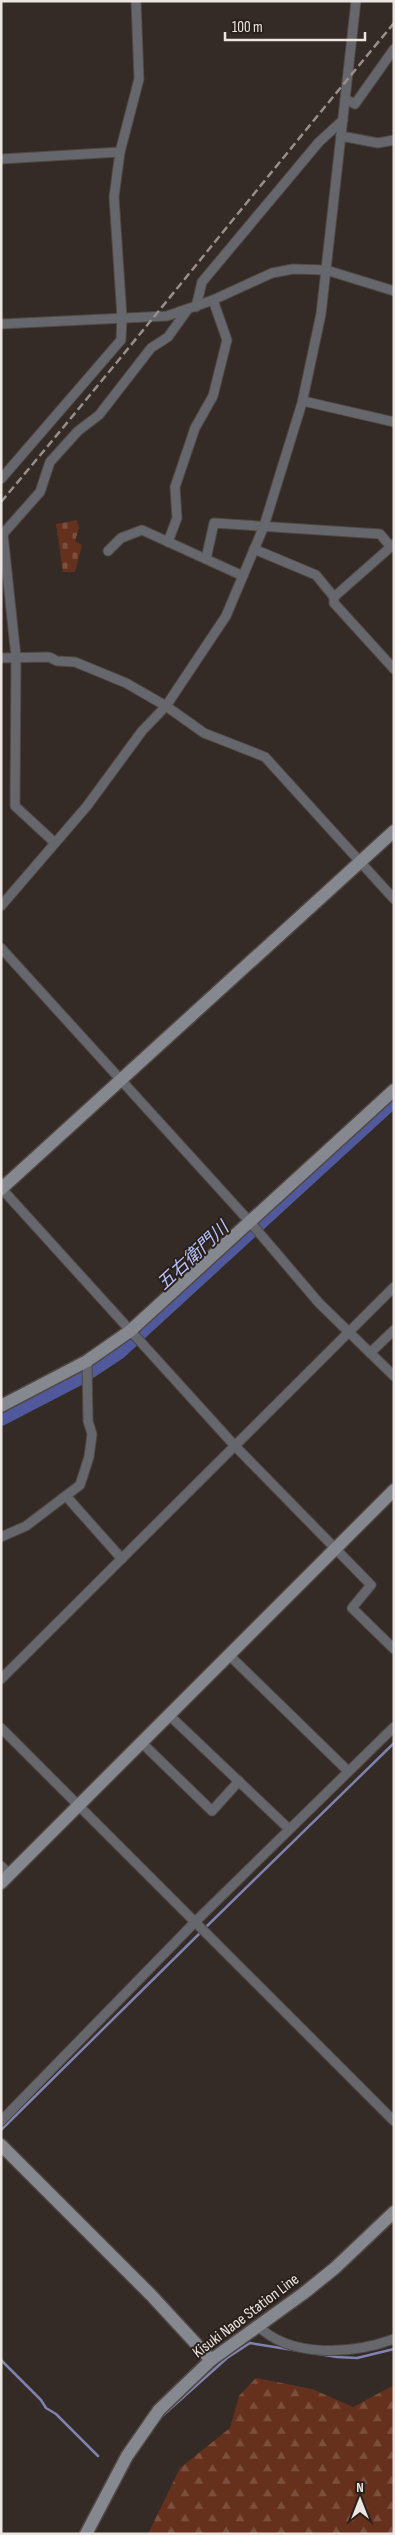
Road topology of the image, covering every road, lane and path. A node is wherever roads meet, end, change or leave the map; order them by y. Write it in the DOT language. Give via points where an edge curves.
graph roads {
  1 [pos="136,1"];
  2 [pos="356,1"];
  3 [pos="394,49"];
  4 [pos="345,99"];
  5 [pos="343,120"];
  6 [pos="341,136"];
  7 [pos="394,140"];
  8 [pos="120,152"];
  9 [pos="1,159"];
  10 [pos="326,270"];
  11 [pos="394,291"];
  12 [pos="213,300"];
  13 [pos="192,308"];
  14 [pos="122,317"];
  15 [pos="1,324"];
  16 [pos="302,401"];
  17 [pos="394,422"];
  18 [pos="1,479"];
  19 [pos="264,526"];
  20 [pos="2,535"];
  21 [pos="168,542"];
  22 [pos="392,545"];
  23 [pos="254,549"];
  24 [pos="108,551"];
  25 [pos="206,559"];
  26 [pos="243,576"];
  27 [pos="334,597"];
  28 [pos="16,656"];
  29 [pos="1,658"];
  30 [pos="394,669"];
  31 [pos="166,706"];
  32 [pos="394,831"];
  33 [pos="55,843"];
  34 [pos="361,862"];
  35 [pos="394,898"];
  36 [pos="1,906"];
  37 [pos="1,948"];
  38 [pos="121,1081"];
  39 [pos="394,1090"];
  40 [pos="1,1189"];
  41 [pos="250,1222"];
  42 [pos="394,1287"];
  43 [pos="394,1330"];
  44 [pos="130,1332"];
  45 [pos="349,1332"];
  46 [pos="370,1353"];
  47 [pos="87,1361"];
  48 [pos="394,1376"];
  49 [pos="1,1406"];
  50 [pos="235,1446"];
  51 [pos="394,1490"];
  52 [pos="66,1496"];
  53 [pos="1,1537"];
  54 [pos="336,1549"];
  55 [pos="122,1559"];
  56 [pos="394,1649"];
  57 [pos="230,1656"];
  58 [pos="2,1678"];
  59 [pos="170,1716"];
  60 [pos="394,1727"];
  61 [pos="1,1728"];
  62 [pos="142,1743"];
  63 [pos="348,1771"];
  64 [pos="239,1781"];
  65 [pos="80,1807"];
  66 [pos="289,1829"];
  67 [pos="4,1875"];
  68 [pos="196,1921"];
  69 [pos="1,2120"];
  70 [pos="394,2121"];
  71 [pos="1,2145"];
  72 [pos="394,2212"];
  73 [pos="257,2325"];
  74 [pos="394,2339"];
  75 [pos="211,2360"];
  76 [pos="86,2534"];
  1 -- 8 [label="street" via="139,79"];
  2 -- 4 [label="street"];
  3 -- 4 [label="street" via="355,104"];
  4 -- 5 [label="street"];
  5 -- 6 [label="street"];
  5 -- 13 [label="street" via="319,142 202,282"];
  6 -- 7 [label="street" via="378,143"];
  6 -- 10 [label="street"];
  8 -- 9 [label="street"];
  8 -- 14 [label="street" via="114,197"];
  10 -- 11 [label="street"];
  10 -- 12 [label="street" via="272,272"];
  10 -- 16 [label="street"];
  12 -- 13 [label="street"];
  12 -- 21 [label="street" via="227,340 213,396 195,428 176,487 177,518"];
  13 -- 14 [label="street" via="167,316"];
  13 -- 20 [label="street" via="168,337 150,348 99,415 78,431 50,462 40,492"];
  14 -- 15 [label="street"];
  14 -- 18 [label="street" via="121,340"];
  16 -- 17 [label="street"];
  16 -- 19 [label="street"];
  19 -- 22 [label="street" via="380,534"];
  19 -- 23 [label="street"];
  19 -- 25 [label="street" via="214,523"];
  20 -- 28 [label="street"];
  21 -- 24 [label="street" via="142,530 121,538"];
  21 -- 25 [label="street"];
  22 -- 27 [label="street"];
  23 -- 26 [label="street"];
  23 -- 27 [label="street" via="316,575"];
  25 -- 26 [label="street"];
  26 -- 31 [label="street" via="226,616"];
  27 -- 30 [label="street" via="334,603"];
  28 -- 29 [label="street"];
  28 -- 31 [label="street" via="75,662 126,683"];
  28 -- 33 [label="street" via="15,806"];
  31 -- 33 [label="street" via="142,731 87,806"];
  31 -- 34 [label="street" via="204,733 265,757"];
  32 -- 34 [label="street"];
  33 -- 36 [label="street"];
  34 -- 35 [label="street"];
  34 -- 38 [label="street"];
  37 -- 38 [label="street"];
  38 -- 40 [label="street"];
  38 -- 41 [label="street"];
  39 -- 41 [label="street"];
  40 -- 44 [label="street"];
  41 -- 44 [label="street"];
  41 -- 45 [label="street" via="319,1303"];
  42 -- 45 [label="street"];
  43 -- 46 [label="street"];
  44 -- 47 [label="street"];
  44 -- 50 [label="street"];
  45 -- 46 [label="street"];
  45 -- 50 [label="street"];
  46 -- 48 [label="street"];
  47 -- 49 [label="street"];
  47 -- 52 [label="street" via="88,1421 92,1434 89,1457 80,1485"];
  50 -- 54 [label="street"];
  50 -- 55 [label="street"];
  51 -- 54 [label="street"];
  52 -- 53 [label="street" via="26,1526"];
  52 -- 55 [label="street"];
  54 -- 56 [label="street" via="371,1586 352,1608"];
  54 -- 57 [label="street"];
  55 -- 58 [label="street"];
  57 -- 59 [label="street"];
  57 -- 63 [label="street"];
  59 -- 62 [label="street"];
  59 -- 64 [label="street"];
  60 -- 63 [label="street"];
  61 -- 65 [label="street"];
  62 -- 64 [label="street" via="212,1811"];
  62 -- 65 [label="street"];
  63 -- 66 [label="street"];
  64 -- 66 [label="street"];
  65 -- 67 [label="street"];
  65 -- 68 [label="street"];
  66 -- 68 [label="street"];
  68 -- 69 [label="street"];
  68 -- 70 [label="street"];
  71 -- 75 [label="street"];
  72 -- 73 [label="street, Kisuki Naoe Station Line" via="335,2268"];
  73 -- 74 [label="street" via="273,2339 310,2348 350,2350"];
  73 -- 75 [label="street, Kisuki Naoe Station Line"];
  75 -- 76 [label="street, Kisuki Naoe Station Line" via="159,2410 137,2438"];
}
